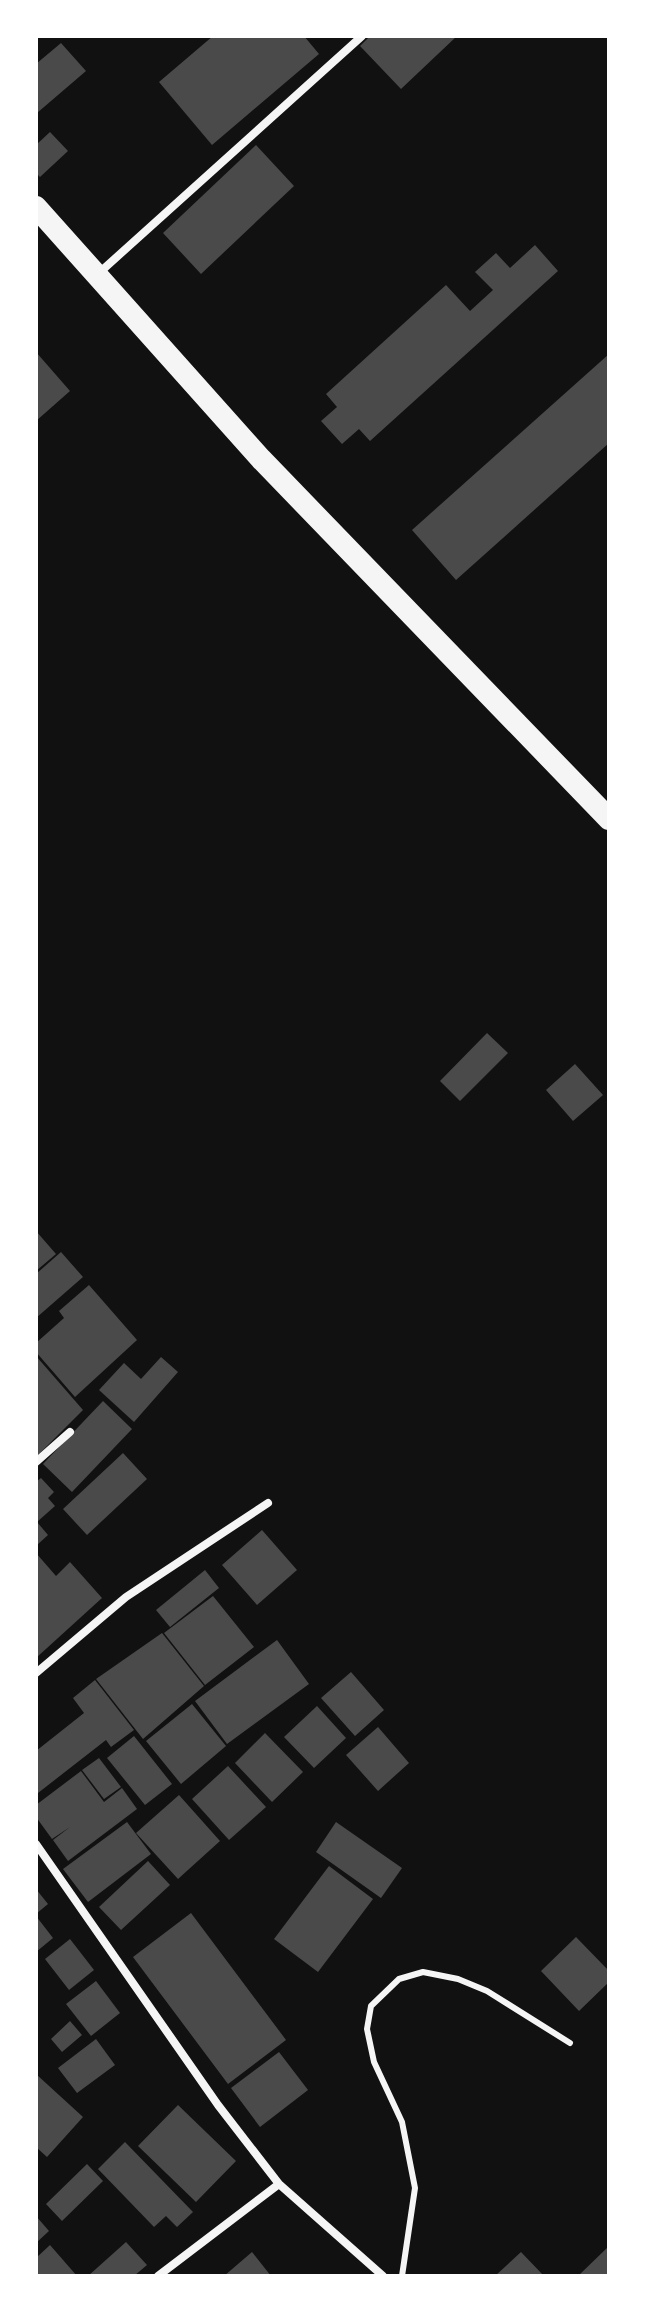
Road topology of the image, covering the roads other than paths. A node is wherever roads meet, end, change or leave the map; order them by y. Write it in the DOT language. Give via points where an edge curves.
graph roads {
  1 [pos="362,36"];
  2 [pos="36,207"];
  3 [pos="96,277"];
  4 [pos="609,819"];
  5 [pos="70,1432"];
  6 [pos="36,1462"];
  7 [pos="268,1503"];
  8 [pos="36,1673"];
  9 [pos="36,1844"];
  10 [pos="570,2043"];
  11 [pos="279,2184"];
  12 [pos="158,2276"];
  13 [pos="383,2276"];
  14 [pos="402,2276"];
  1 -- 3 [label="street"];
  2 -- 3 [label="highway"];
  3 -- 4 [label="highway" via="261,459"];
  5 -- 6 [label="street"];
  7 -- 8 [label="street" via="126,1597"];
  9 -- 11 [label="street"];
  10 -- 14 [label="lane" via="487,1991 423,1972 399,1979 371,2006 367,2029 374,2062 402,2122 415,2188"];
  11 -- 12 [label="street"];
  11 -- 13 [label="street"];
}
